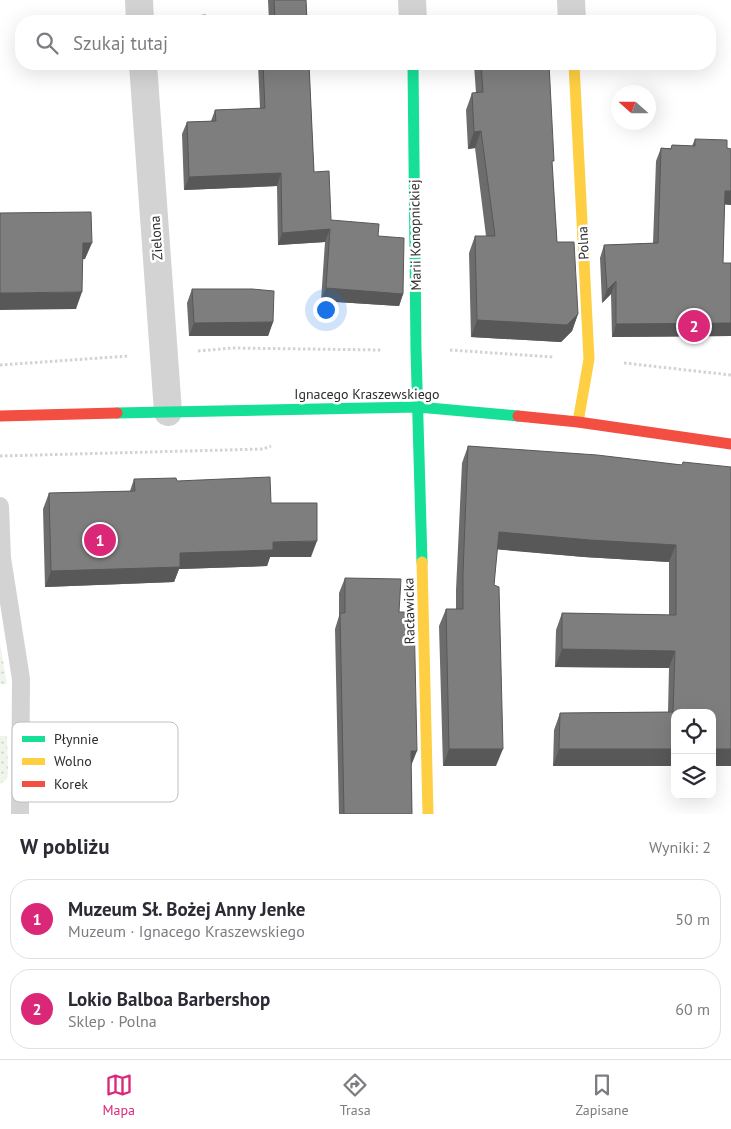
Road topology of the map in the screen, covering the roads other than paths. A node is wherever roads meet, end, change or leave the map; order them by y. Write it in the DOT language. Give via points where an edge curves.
graph roads {
  1 [pos="139,0"];
  2 [pos="412,0"];
  3 [pos="571,0"];
  4 [pos="140,15"];
  5 [pos="413,15"];
  6 [pos="572,15"];
  7 [pos="144,70"];
  8 [pos="413,70"];
  9 [pos="574,70"];
  10 [pos="418,407"];
  11 [pos="168,412"];
  12 [pos="0,416"];
  13 [pos="578,422"];
  14 [pos="731,444"];
  15 [pos="0,506"];
  16 [pos="1,558"];
  17 [pos="21,722"];
  18 [pos="428,814"];
  1 -- 4 [label="street"];
  2 -- 5 [label="street"];
  3 -- 6 [label="street"];
  7 -- 11 [label="street, Zielona"];
  8 -- 10 [label="street, Marii Konopnickiej"];
  9 -- 13 [label="street, Polna" via="589,359"];
  10 -- 11 [label="street, Ignacego Kraszewskiego"];
  10 -- 13 [label="street, Ignacego Kraszewskiego"];
  10 -- 18 [label="street, Racławicka"];
  11 -- 12 [label="street, Ignacego Kraszewskiego"];
  13 -- 14 [label="street, Ignacego Kraszewskiego"];
  15 -- 16 [label="lane"];
  16 -- 17 [label="lane" via="21,679"];
}
